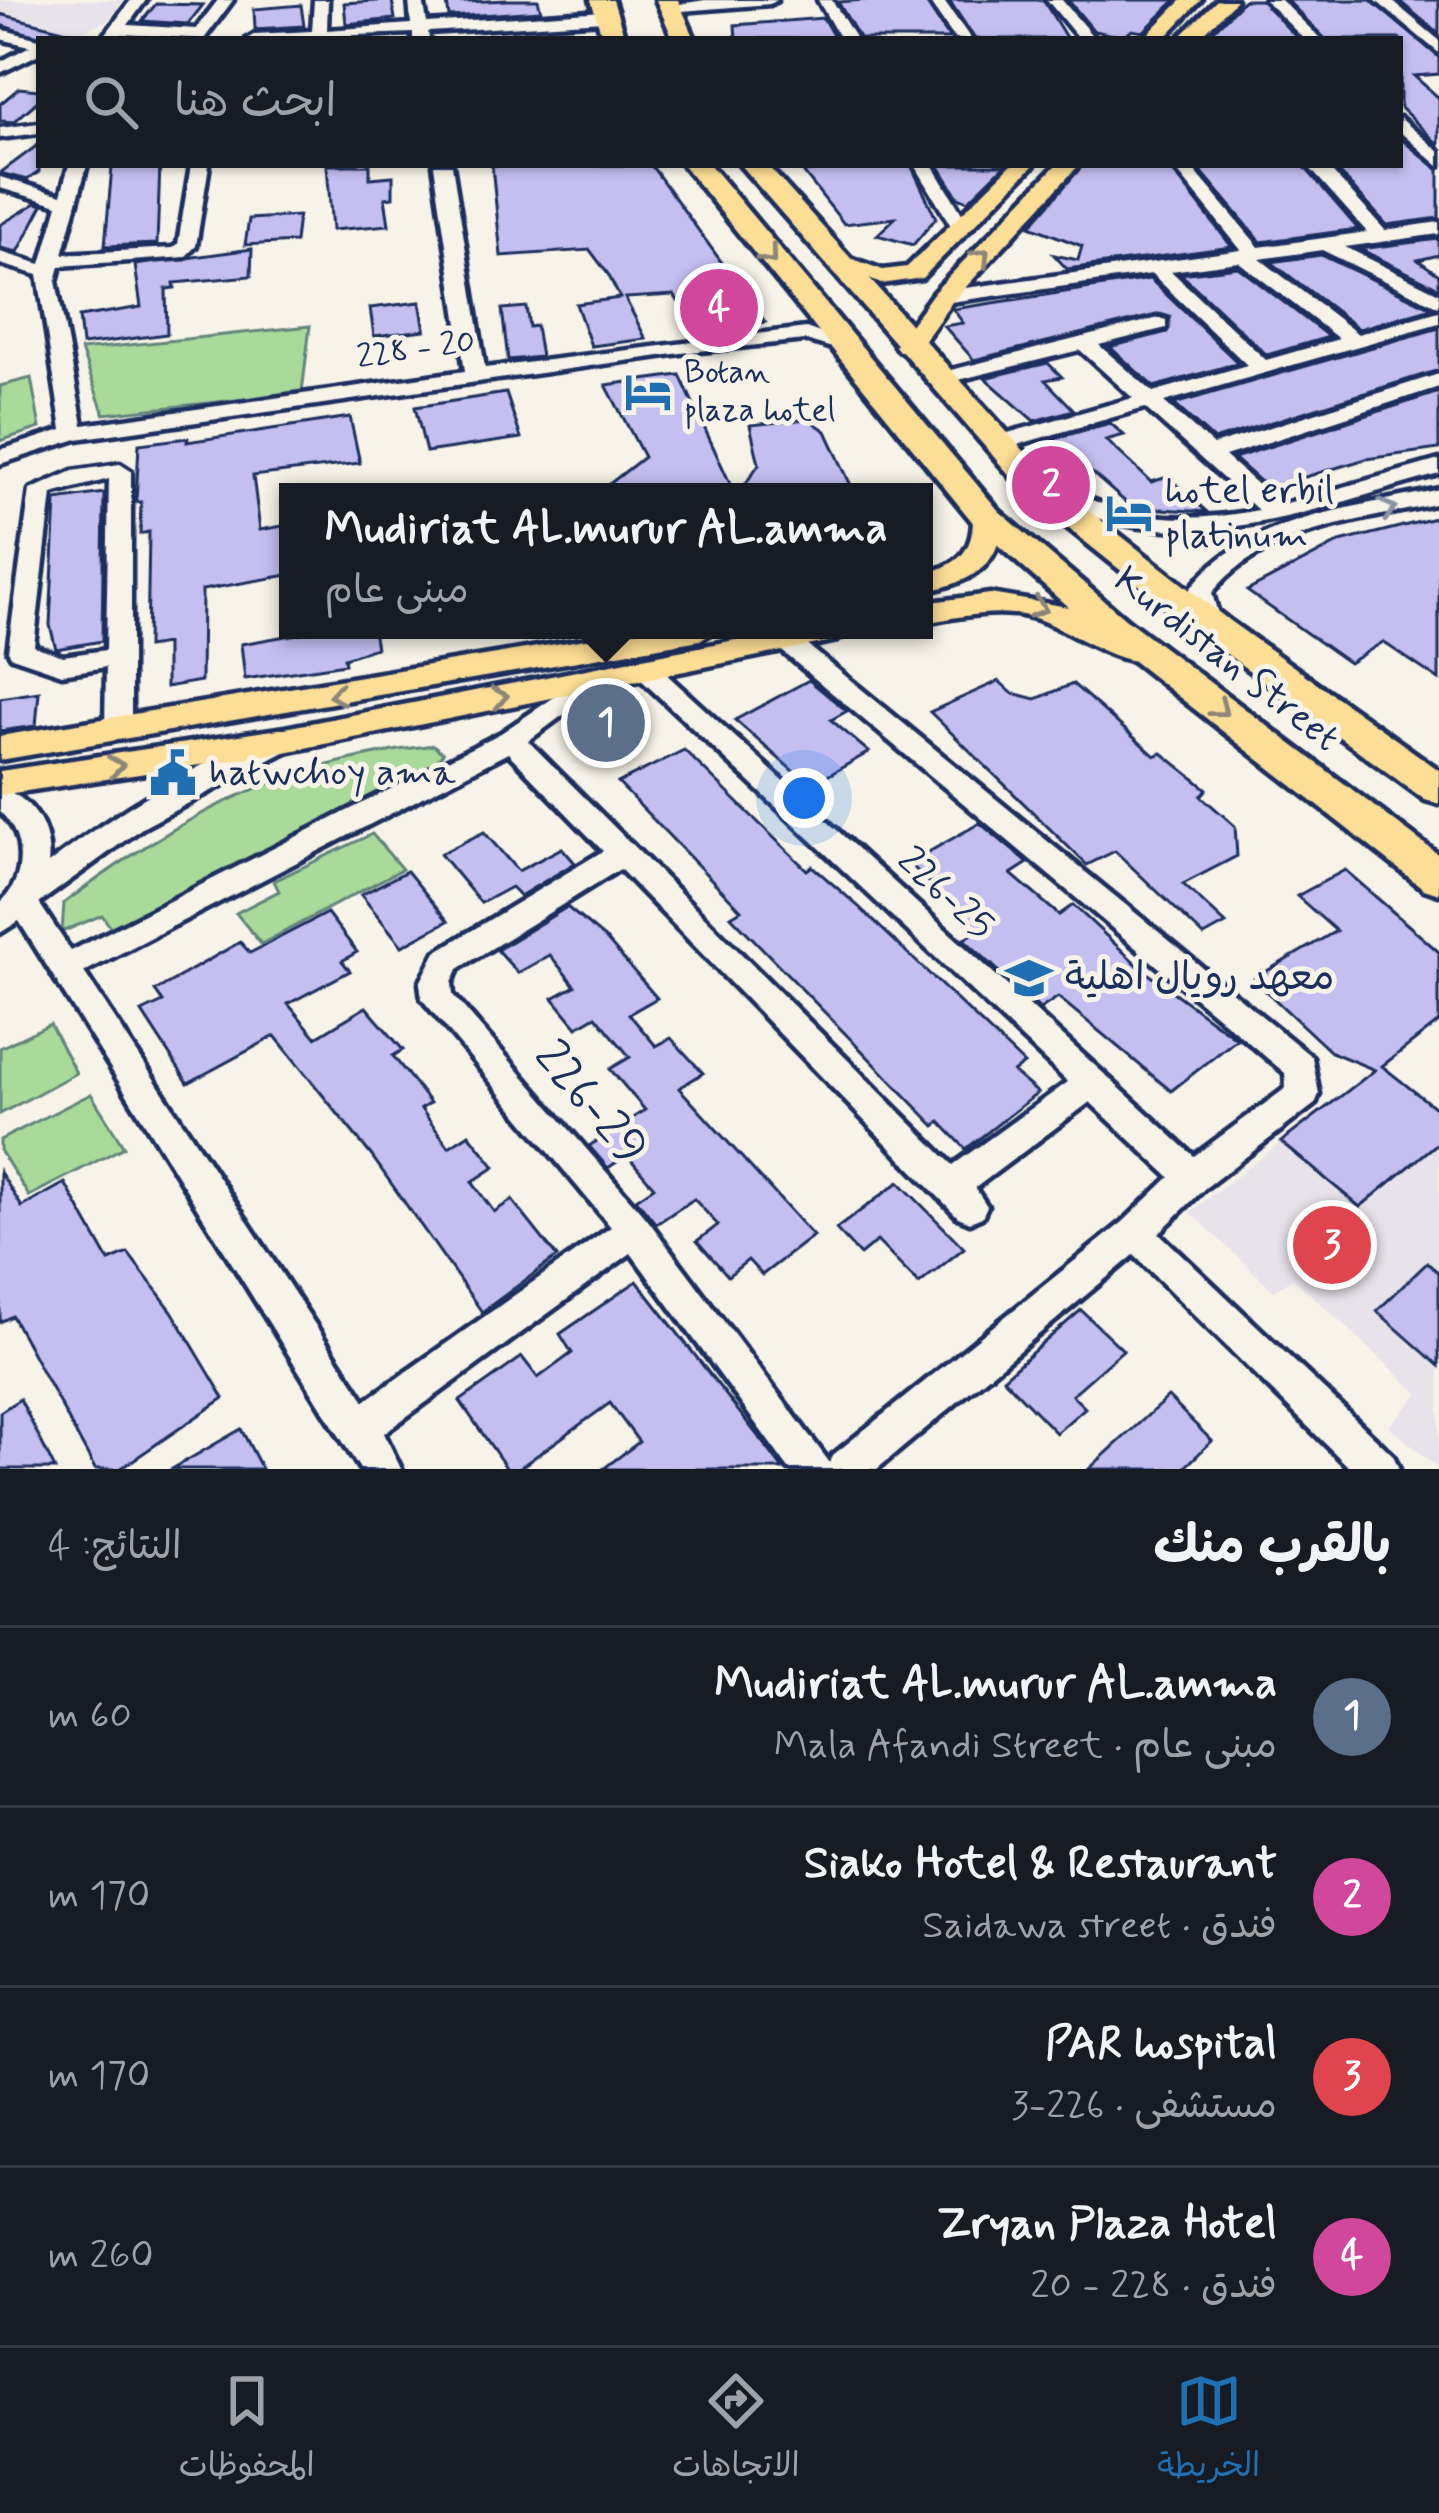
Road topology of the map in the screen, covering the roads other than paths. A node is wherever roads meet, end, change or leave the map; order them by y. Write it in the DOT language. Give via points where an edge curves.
graph roads {
  1 [pos="139,0"];
  2 [pos="230,0"];
  3 [pos="321,0"];
  4 [pos="416,0"];
  5 [pos="625,0"];
  6 [pos="645,0"];
  7 [pos="770,0"];
  8 [pos="825,0"];
  9 [pos="935,0"];
  10 [pos="1054,0"];
  11 [pos="1192,0"];
  12 [pos="1227,0"];
  13 [pos="1272,0"];
  14 [pos="1382,0"];
  15 [pos="668,3"];
  16 [pos="603,8"];
  17 [pos="0,34"];
  18 [pos="114,34"];
  19 [pos="420,34"];
  20 [pos="319,35"];
  21 [pos="198,36"];
  22 [pos="239,36"];
  23 [pos="303,36"];
  24 [pos="636,36"];
  25 [pos="660,36"];
  26 [pos="683,36"];
  27 [pos="846,36"];
  28 [pos="961,36"];
  29 [pos="1084,36"];
  30 [pos="1156,36"];
  31 [pos="1195,36"];
  32 [pos="1309,36"];
  33 [pos="36,45"];
  34 [pos="36,48"];
  35 [pos="1439,48"];
  36 [pos="0,68"];
  37 [pos="1403,126"];
  38 [pos="36,128"];
  39 [pos="0,133"];
  40 [pos="1439,161"];
  41 [pos="77,168"];
  42 [pos="200,168"];
  43 [pos="443,168"];
  44 [pos="698,168"];
  45 [pos="755,168"];
  46 [pos="926,168"];
  47 [pos="1020,168"];
  48 [pos="1065,168"];
  49 [pos="1183,168"];
  50 [pos="1319,168"];
  51 [pos="0,182"];
  52 [pos="66,202"];
  53 [pos="962,227"];
  54 [pos="1439,228"];
  55 [pos="1381,237"];
  56 [pos="1327,245"];
  57 [pos="1250,255"];
  58 [pos="0,258"];
  59 [pos="836,260"];
  60 [pos="48,267"];
  61 [pos="1156,267"];
  62 [pos="943,296"];
  63 [pos="1439,301"];
  64 [pos="1439,317"];
  65 [pos="1159,323"];
  66 [pos="1356,342"];
  67 [pos="1085,343"];
  68 [pos="843,345"];
  69 [pos="908,346"];
  70 [pos="1263,369"];
  71 [pos="476,375"];
  72 [pos="938,379"];
  73 [pos="1439,380"];
  74 [pos="1152,399"];
  75 [pos="74,433"];
  76 [pos="998,443"];
  77 [pos="1209,454"];
  78 [pos="0,457"];
  79 [pos="1439,467"];
  80 [pos="1039,488"];
  81 [pos="1439,496"];
  82 [pos="1263,512"];
  83 [pos="988,518"];
  84 [pos="1281,538"];
  85 [pos="933,581"];
  86 [pos="933,611"];
  87 [pos="1207,621"];
  88 [pos="702,639"];
  89 [pos="789,639"];
  90 [pos="784,640"];
  91 [pos="118,657"];
  92 [pos="1162,665"];
  93 [pos="644,668"];
  94 [pos="596,678"];
  95 [pos="118,730"];
  96 [pos="285,740"];
  97 [pos="511,740"];
  98 [pos="0,748"];
  99 [pos="0,783"];
  100 [pos="1439,790"];
  101 [pos="0,798"];
  102 [pos="622,853"];
  103 [pos="1439,878"];
  104 [pos="11,911"];
  105 [pos="65,968"];
  106 [pos="1091,1083"];
  107 [pos="1192,1177"];
  108 [pos="635,1230"];
  109 [pos="1135,1233"];
  110 [pos="360,1426"];
  111 [pos="381,1469"];
  112 [pos="813,1469"];
  113 [pos="847,1469"];
  114 [pos="1378,1469"];
  1 -- 18 [label="street"];
  2 -- 21 [label="street"];
  2 -- 22 [label="street"];
  3 -- 20 [label="street"];
  4 -- 19 [label="street"];
  5 -- 24 [label="highway"];
  6 -- 25 [label="highway"];
  7 -- 15 [label="street"];
  8 -- 27 [label="street"];
  9 -- 28 [label="street"];
  10 -- 29 [label="street"];
  11 -- 30 [label="main road"];
  12 -- 31 [label="main road"];
  13 -- 32 [label="street"];
  14 -- 35 [label="street"];
  15 -- 26 [label="highway"];
  16 -- 19 [label="street"];
  17 -- 33 [label="street"];
  18 -- 21 [label="street"];
  19 -- 20 [label="street"];
  20 -- 23 [label="street"];
  34 -- 36 [label="street"];
  37 -- 40 [label="street"];
  38 -- 39 [label="street"];
  41 -- 52 [label="street"];
  42 -- 60 [label="street" via="187,246 178,253"];
  43 -- 71 [label="street"];
  44 -- 68 [label="highway, Kurdistan Street, one-way"];
  45 -- 59 [label="highway, Kurdistan Street"];
  46 -- 53 [label="street"];
  47 -- 53 [label="main road"];
  62 -- 48 [label="main road, one-way"];
  49 -- 57 [label="street"];
  50 -- 55 [label="street"];
  51 -- 52 [label="street"];
  52 -- 60 [label="street"];
  53 -- 59 [label="main road" via="908,275 874,275"];
  54 -- 55 [label="street"];
  55 -- 56 [label="street"];
  56 -- 57 [label="street"];
  56 -- 63 [label="street"];
  57 -- 61 [label="street"];
  57 -- 66 [label="street"];
  58 -- 60 [label="street"];
  59 -- 69 [label="highway, Kurdistan Street"];
  60 -- 75 [label="street"];
  61 -- 62 [label="street"];
  61 -- 70 [label="street"];
  62 -- 69 [label="main road"];
  64 -- 66 [label="street"];
  65 -- 67 [label="street"];
  66 -- 70 [label="street"];
  67 -- 72 [label="street"];
  67 -- 74 [label="street"];
  68 -- 71 [label="street, 228 - 20" via="796,335"];
  68 -- 83 [label="highway, Kurdistan Street"];
  69 -- 72 [label="highway, Kurdistan Street"];
  70 -- 74 [label="street"];
  71 -- 75 [label="street, 228 - 20"];
  72 -- 76 [label="highway, Kurdistan Street"];
  73 -- 77 [label="street"];
  74 -- 76 [label="street"];
  74 -- 77 [label="street"];
  75 -- 78 [label="street, 228 - 20"];
  76 -- 80 [label="highway, Kurdistan Street"];
  77 -- 82 [label="street"];
  79 -- 82 [label="street"];
  80 -- 82 [label="street" via="1167,525"];
  80 -- 87 [label="highway, Kurdistan Street"];
  84 -- 81 [label="street, one-way"];
  82 -- 84 [label="street"];
  83 -- 85 [label="main road" via="988,546 978,563"];
  83 -- 92 [label="highway, Kurdistan Street"];
  84 -- 87 [label="street" via="1214,570 1200,592"];
  86 -- 92 [label="main road, one-way" via="1000,600 1036,605"];
  87 -- 100 [label="highway, Kurdistan Street"];
  88 -- 90 [label="main road"];
  88 -- 93 [label="main road"];
  88 -- 95 [label="main road, one-way"];
  89 -- 90 [label="main road"];
  90 -- 107 [label="street" via="1301,1067 1303,1094"];
  91 -- 91 [label="street" via="118,587 120,471 41,490 21,651 62,665"];
  91 -- 95 [label="street"];
  92 -- 103 [label="highway, Kurdistan Street, one-way"];
  93 -- 94 [label="main road"];
  93 -- 106 [label="street, 226-25"];
  96 -- 94 [label="main road, one-way"];
  94 -- 97 [label="street"];
  95 -- 98 [label="main road"];
  99 -- 96 [label="main road, one-way"];
  96 -- 104 [label="street" via="181,788 78,853"];
  97 -- 102 [label="street"];
  97 -- 105 [label="street"];
  101 -- 104 [label="street" via="20,810 37,846 37,865"];
  102 -- 106 [label="street" via="960,1196"];
  102 -- 108 [label="street, 226-29" via="447,961 436,983 438,999"];
  104 -- 105 [label="street"];
  105 -- 110 [label="street"];
  106 -- 107 [label="street, 226-25"];
  107 -- 109 [label="street"];
  108 -- 110 [label="street"];
  108 -- 112 [label="street, 226-29"];
  109 -- 113 [label="street"];
  109 -- 114 [label="street"];
  110 -- 111 [label="street"];
}
